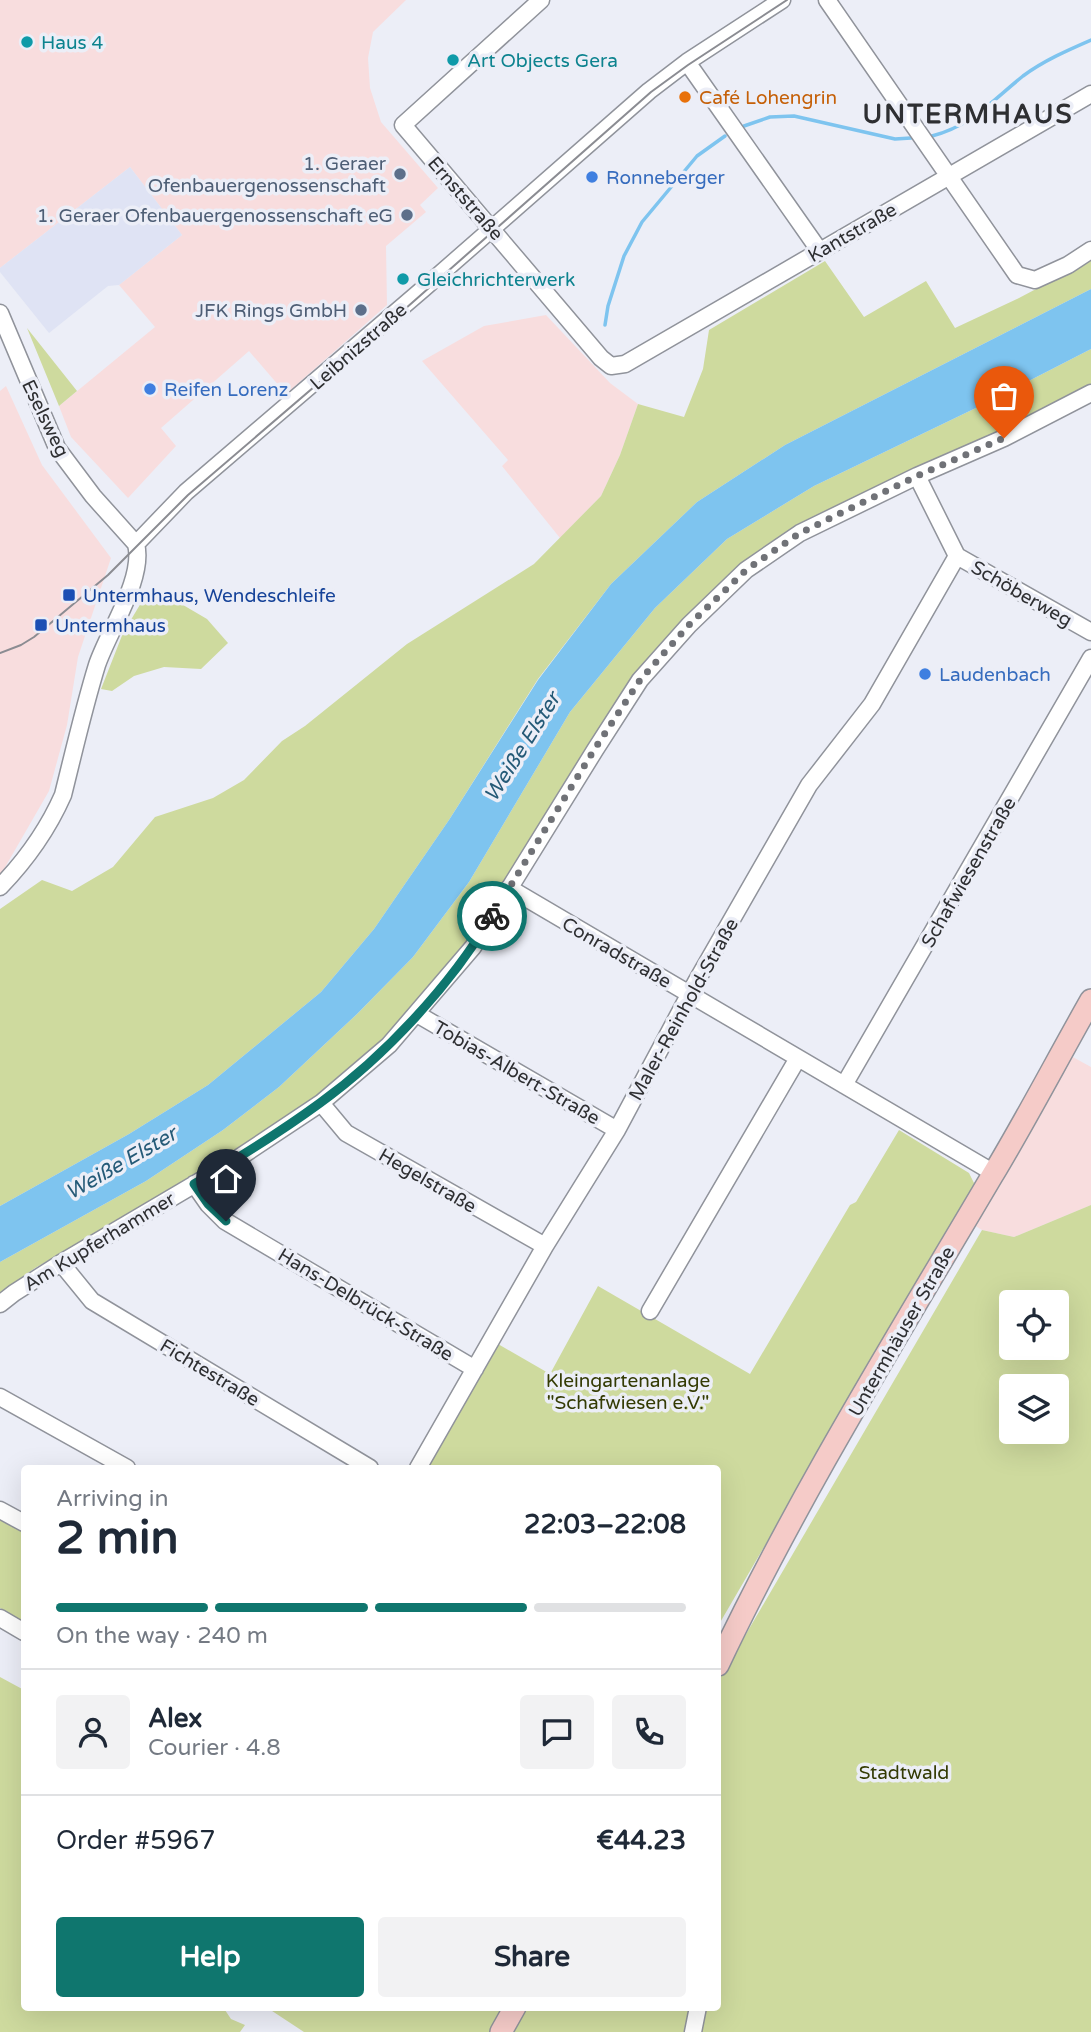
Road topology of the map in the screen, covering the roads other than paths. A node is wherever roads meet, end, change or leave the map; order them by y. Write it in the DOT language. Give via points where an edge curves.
graph roads {
  1 [pos="541,0"];
  2 [pos="782,0"];
  3 [pos="827,0"];
  4 [pos="687,62"];
  5 [pos="1091,93"];
  6 [pos="949,175"];
  7 [pos="491,229"];
  8 [pos="819,250"];
  9 [pos="1091,250"];
  10 [pos="0,313"];
  11 [pos="611,366"];
  12 [pos="1091,393"];
  13 [pos="917,476"];
  14 [pos="136,544"];
  15 [pos="957,556"];
  16 [pos="1091,632"];
  17 [pos="1091,658"];
  18 [pos="0,887"];
  19 [pos="509,888"];
  20 [pos="690,995"];
  21 [pos="1091,1000"];
  22 [pos="417,1014"];
  23 [pos="798,1058"];
  24 [pos="844,1085"];
  25 [pos="320,1103"];
  26 [pos="617,1130"];
  27 [pos="994,1173"];
  28 [pos="194,1184"];
  29 [pos="545,1246"];
  30 [pos="61,1263"];
  31 [pos="0,1304"];
  32 [pos="650,1311"];
  33 [pos="475,1368"];
  34 [pos="0,1397"];
  35 [pos="122,1465"];
  36 [pos="365,1465"];
  37 [pos="420,1465"];
  38 [pos="0,1510"];
  39 [pos="21,1522"];
  40 [pos="0,1618"];
  41 [pos="21,1630"];
  42 [pos="721,1659"];
  43 [pos="513,2011"];
  44 [pos="697,2011"];
  45 [pos="501,2032"];
  46 [pos="693,2032"];
  1 -- 7 [label="street, Ernststraße" via="403,125"];
  2 -- 4 [label="street, Leibnizstraße"];
  3 -- 6 [label="street"];
  4 -- 7 [label="street, Leibnizstraße"];
  4 -- 8 [label="street"];
  5 -- 6 [label="street, Kantstraße"];
  6 -- 8 [label="street, Kantstraße"];
  6 -- 9 [label="street" via="1017,275 1035,280"];
  7 -- 11 [label="street, Ernststraße"];
  7 -- 14 [label="street, Leibnizstraße" via="186,492"];
  8 -- 11 [label="street, Kantstraße" via="625,364"];
  10 -- 14 [label="street, Eselsweg" via="57,448"];
  12 -- 13 [label="street, Am Kupferhammer"];
  13 -- 15 [label="street, Schöberweg"];
  13 -- 19 [label="street, Am Kupferhammer" via="800,533 746,570 689,625 640,680"];
  14 -- 18 [label="street" via="132,585 98,663 63,794 32,848"];
  15 -- 16 [label="street, Schöberweg"];
  15 -- 20 [label="street, Maler-Reinhold-Straße" via="872,704 809,785"];
  17 -- 24 [label="street, Schafwiesenstraße"];
  19 -- 20 [label="street, Conradstraße"];
  19 -- 22 [label="street, Am Kupferhammer" via="473,947"];
  20 -- 23 [label="street, Conradstraße"];
  20 -- 26 [label="street, Maler-Reinhold-Straße"];
  21 -- 27 [label="main road, Untermhäuser Straße"];
  22 -- 25 [label="street, Am Kupferhammer" via="389,1045"];
  22 -- 26 [label="street, Tobias-Albert-Straße"];
  23 -- 24 [label="street, Conradstraße"];
  23 -- 32 [label="street"];
  24 -- 27 [label="street, Conradstraße"];
  25 -- 28 [label="street, Am Kupferhammer"];
  25 -- 29 [label="street, Hegelstraße" via="346,1133"];
  26 -- 29 [label="street, Maler-Reinhold-Straße"];
  27 -- 42 [label="main road, Untermhäuser Straße" via="755,1586"];
  28 -- 30 [label="street, Am Kupferhammer"];
  28 -- 33 [label="street, Hans-Delbrück-Straße" via="226,1221"];
  29 -- 33 [label="street, Maler-Reinhold-Straße"];
  30 -- 31 [label="street, Am Kupferhammer"];
  30 -- 36 [label="street, Fichtestraße" via="92,1301"];
  33 -- 37 [label="street, Maler-Reinhold-Straße"];
  34 -- 35 [label="street"];
  38 -- 39 [label="street"];
  40 -- 41 [label="street"];
  43 -- 45 [label="main road"];
  44 -- 46 [label="street"];
}
